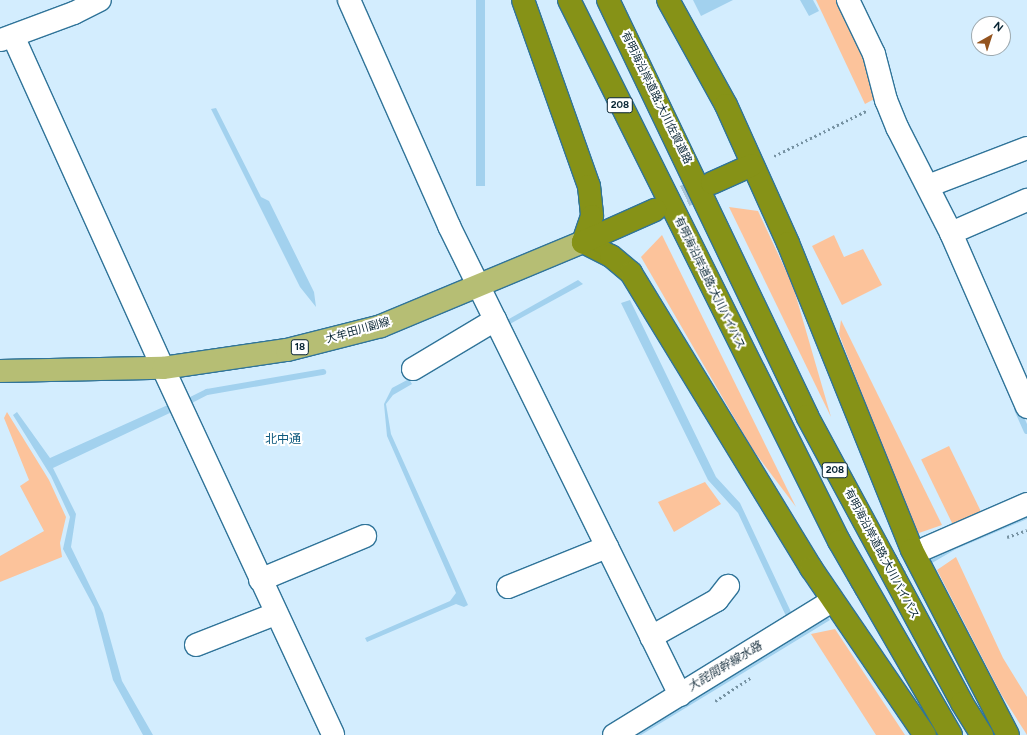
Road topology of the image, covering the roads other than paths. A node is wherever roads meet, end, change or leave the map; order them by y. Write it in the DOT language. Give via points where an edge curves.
graph roads {
  1 [pos="100,0"];
  2 [pos="349,0"];
  3 [pos="522,0"];
  4 [pos="568,0"];
  5 [pos="608,0"];
  6 [pos="668,0"];
  7 [pos="848,0"];
  8 [pos="7,38"];
  9 [pos="1027,148"];
  10 [pos="752,165"];
  11 [pos="928,186"];
  12 [pos="707,190"];
  13 [pos="1027,200"];
  14 [pos="664,210"];
  15 [pos="951,233"];
  16 [pos="583,242"];
  17 [pos="479,286"];
  18 [pos="495,320"];
  19 [pos="163,368"];
  20 [pos="413,369"];
  21 [pos="0,371"];
  22 [pos="1027,407"];
  23 [pos="1027,504"];
  24 [pos="365,536"];
  25 [pos="607,547"];
  26 [pos="926,548"];
  27 [pos="260,580"];
  28 [pos="728,586"];
  29 [pos="508,587"];
  30 [pos="824,606"];
  31 [pos="275,614"];
  32 [pos="651,637"];
  33 [pos="196,645"];
  34 [pos="680,695"];
  35 [pos="333,735"];
  36 [pos="614,735"];
  37 [pos="925,735"];
  38 [pos="951,735"];
  39 [pos="982,735"];
  40 [pos="1008,735"];
  1 -- 8 [label="street"];
  2 -- 17 [label="street" via="449,226"];
  3 -- 16 [label="highway" via="589,186 592,216"];
  4 -- 14 [label="highway, 208"];
  5 -- 12 [label="highway, 有明海沿岸道路;大川佐賀道路 / 208"];
  6 -- 10 [label="highway" via="726,105"];
  7 -- 11 [label="street" via="874,54 886,100 898,129"];
  8 -- 19 [label="street"];
  9 -- 11 [label="street"];
  10 -- 12 [label="highway"];
  10 -- 40 [label="highway" via="788,243 912,550"];
  11 -- 15 [label="street"];
  12 -- 39 [label="highway, 有明海沿岸道路;大川バイパス / 208" via="807,416 916,620"];
  13 -- 15 [label="street"];
  14 -- 16 [label="highway"];
  14 -- 38 [label="highway, 有明海沿岸道路;大川バイパス / 208" via="839,541"];
  15 -- 22 [label="street"];
  16 -- 17 [label="main road, 大牟田川副線 / 18"];
  16 -- 37 [label="highway" via="611,256 631,273 811,568"];
  17 -- 18 [label="street"];
  17 -- 19 [label="main road, 大牟田川副線 / 18" via="381,326 287,350"];
  18 -- 20 [label="street"];
  18 -- 25 [label="street"];
  19 -- 21 [label="main road, 大牟田川副線 / 18"];
  19 -- 27 [label="street"];
  23 -- 26 [label="street"];
  24 -- 27 [label="street"];
  25 -- 29 [label="street"];
  25 -- 32 [label="street"];
  27 -- 31 [label="street"];
  28 -- 32 [label="street" via="717,600"];
  30 -- 34 [label="street"];
  31 -- 33 [label="street"];
  31 -- 35 [label="street"];
  32 -- 34 [label="street"];
  34 -- 36 [label="street"];
}
